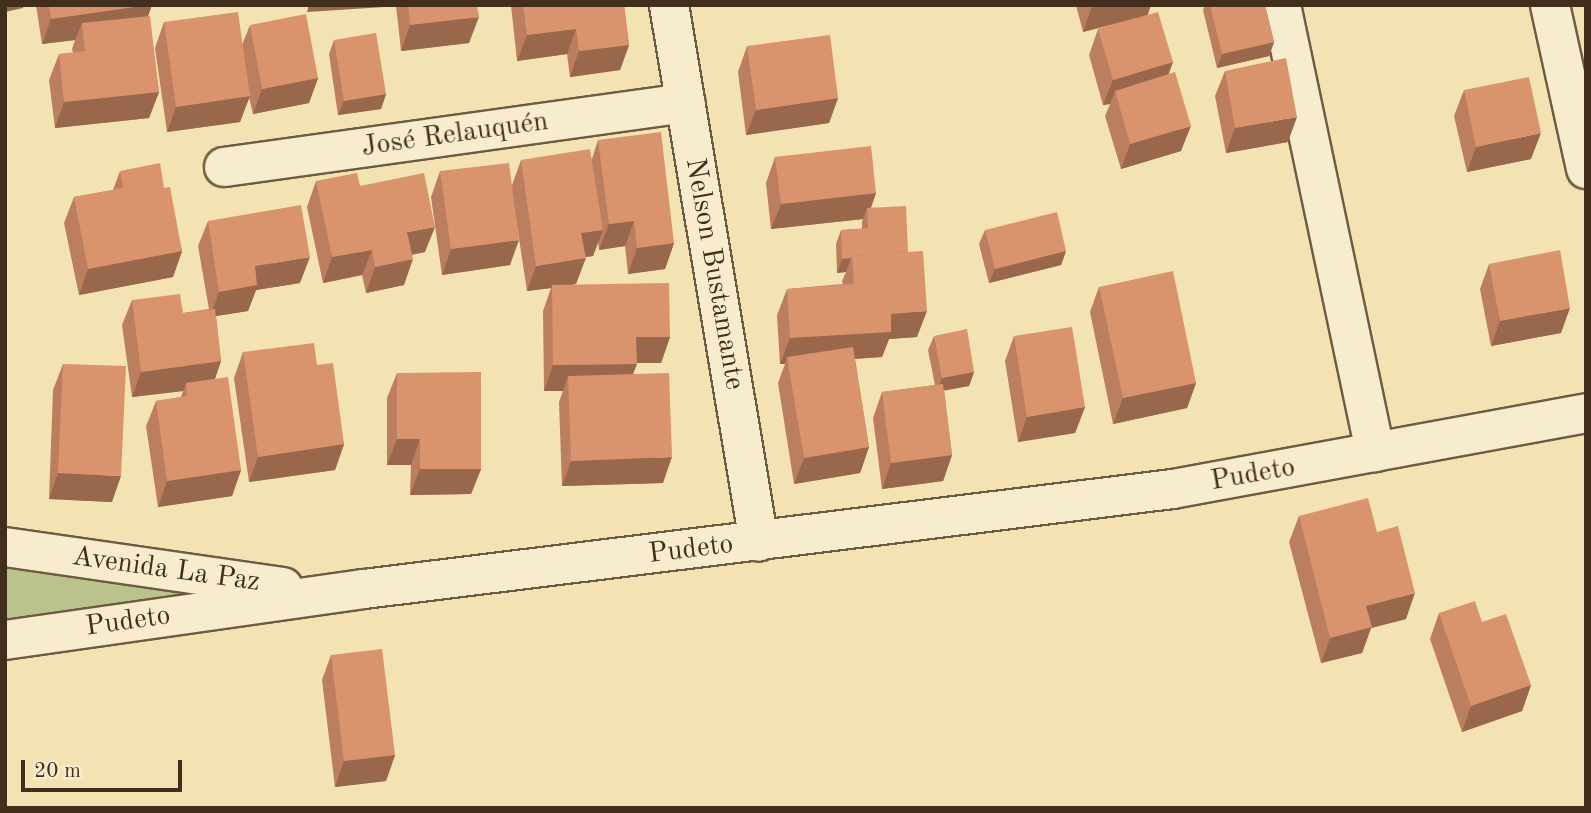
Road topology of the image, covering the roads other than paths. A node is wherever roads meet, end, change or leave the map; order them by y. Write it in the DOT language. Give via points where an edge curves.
graph roads {
  1 [pos="669,5"];
  2 [pos="1282,5"];
  3 [pos="1550,5"];
  4 [pos="686,103"];
  5 [pos="224,167"];
  6 [pos="1586,169"];
  7 [pos="1586,413"];
  8 [pos="1375,452"];
  9 [pos="759,542"];
  10 [pos="5,547"];
  11 [pos="326,594"];
  12 [pos="5,640"];
  1 -- 4 [label="street, Nelson Bustamante"];
  2 -- 8 [label="street"];
  3 -- 6 [label="street"];
  4 -- 5 [label="street, José Relauquén"];
  4 -- 9 [label="street, Nelson Bustamante"];
  7 -- 8 [label="street, Pudeto"];
  8 -- 9 [label="street, Pudeto" via="1173,489"];
  9 -- 11 [label="street, Pudeto"];
  10 -- 11 [label="street, Avenida La Paz"];
  11 -- 12 [label="street, Pudeto"];
}
